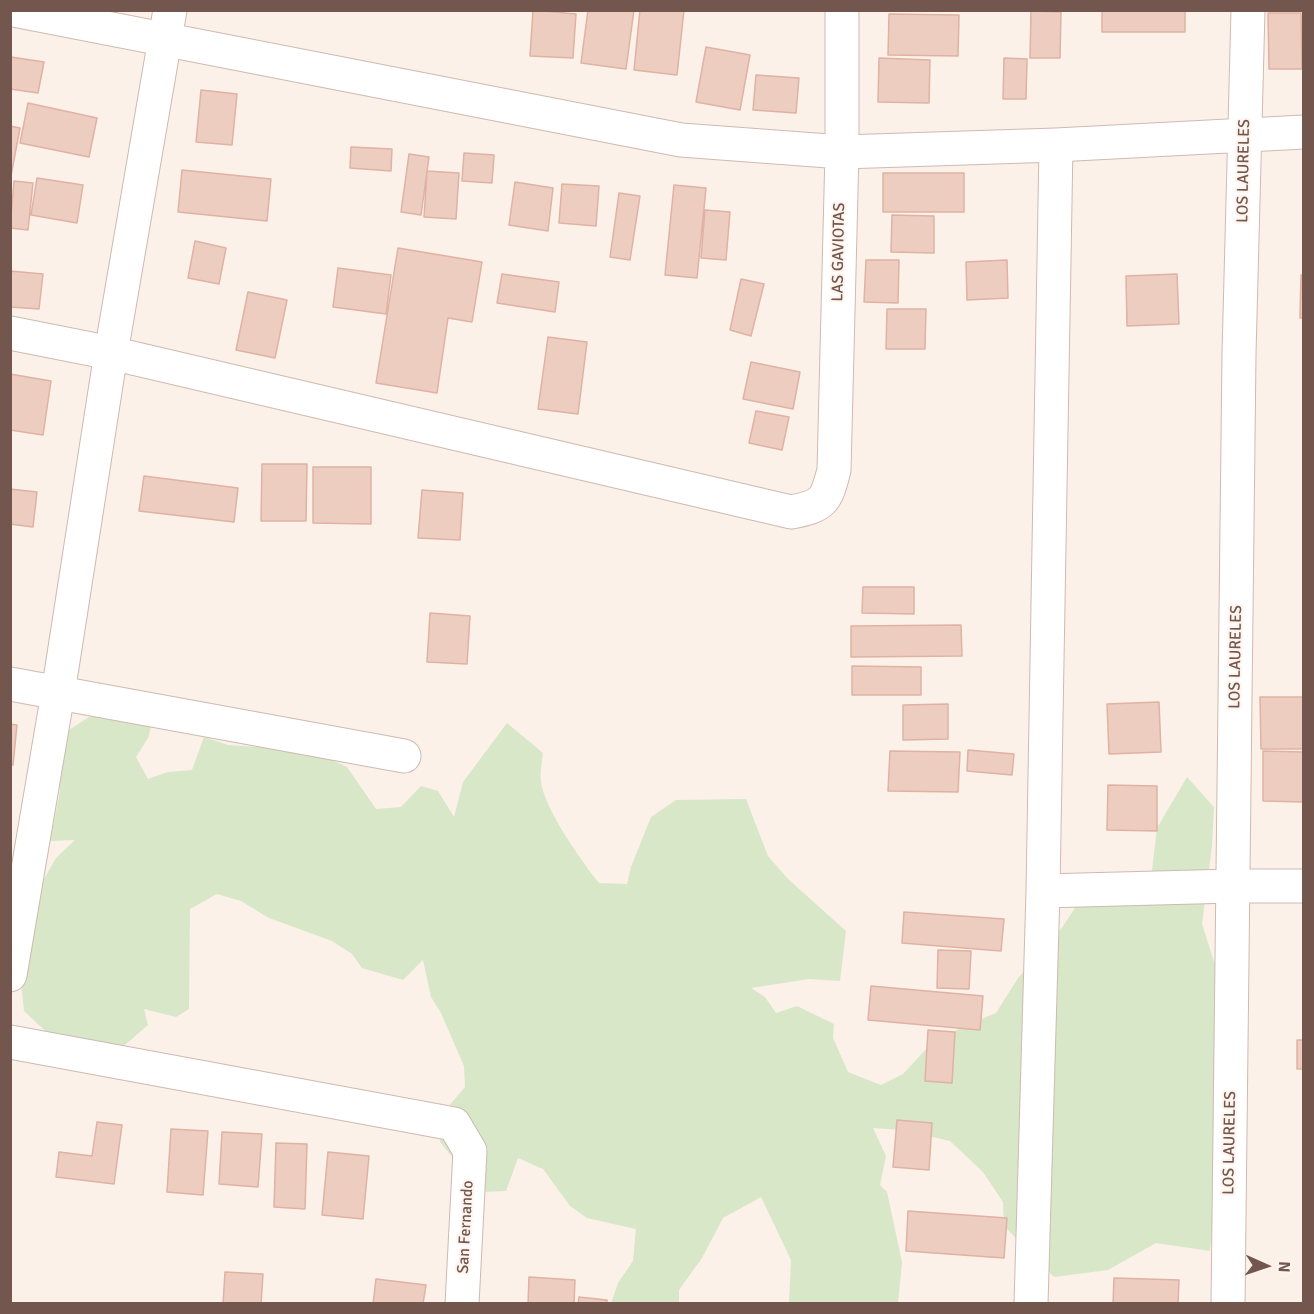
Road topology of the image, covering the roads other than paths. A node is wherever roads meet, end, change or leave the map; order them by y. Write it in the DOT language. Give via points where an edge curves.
graph roads {
  1 [pos="14,10"];
  2 [pos="842,10"];
  3 [pos="1248,10"];
  4 [pos="168,26"];
  5 [pos="1304,132"];
  6 [pos="1245,135"];
  7 [pos="1056,144"];
  8 [pos="842,152"];
  9 [pos="10,333"];
  10 [pos="111,353"];
  11 [pos="10,684"];
  12 [pos="58,693"];
  13 [pos="404,756"];
  14 [pos="1233,886"];
  15 [pos="1304,886"];
  16 [pos="1043,891"];
  17 [pos="10,975"];
  18 [pos="10,1042"];
  19 [pos="462,1304"];
  20 [pos="1032,1304"];
  21 [pos="1228,1304"];
  1 -- 4 [label="street"];
  2 -- 8 [label="street, LAS GAVIOTAS"];
  3 -- 6 [label="street, LOS LAURELES"];
  4 -- 8 [label="street" via="681,140"];
  4 -- 10 [label="street"];
  5 -- 6 [label="street"];
  6 -- 7 [label="street"];
  6 -- 14 [label="street, LOS LAURELES"];
  7 -- 8 [label="street"];
  7 -- 16 [label="street"];
  8 -- 10 [label="street, LAS GAVIOTAS" via="834,470 829,493 814,507 790,512"];
  9 -- 10 [label="street"];
  10 -- 12 [label="street"];
  11 -- 12 [label="street"];
  12 -- 13 [label="street"];
  12 -- 17 [label="street"];
  14 -- 15 [label="street"];
  14 -- 16 [label="street"];
  14 -- 21 [label="street, LOS LAURELES"];
  16 -- 20 [label="street"];
  18 -- 19 [label="street, San Fernando" via="454,1124 470,1151"];
}
